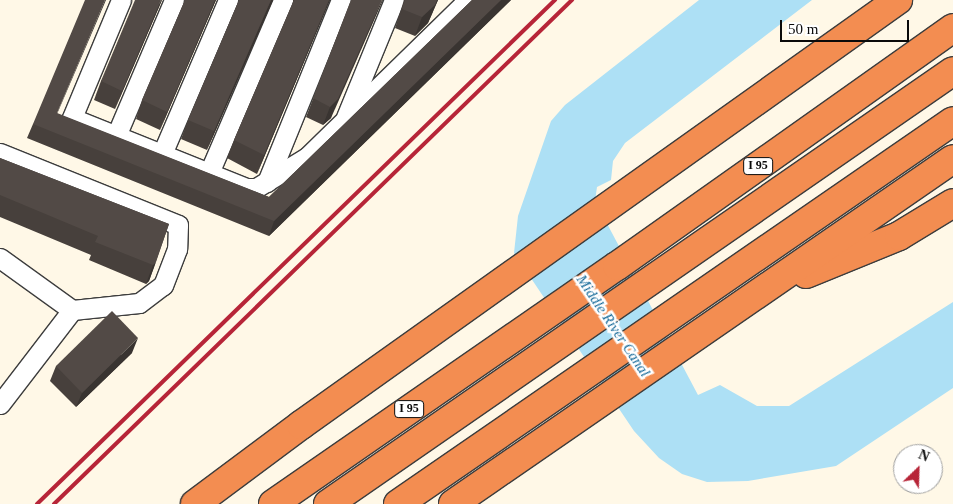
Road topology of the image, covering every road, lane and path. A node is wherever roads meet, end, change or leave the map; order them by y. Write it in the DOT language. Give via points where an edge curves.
graph roads {
  1 [pos="121,0"];
  2 [pos="174,0"];
  3 [pos="228,0"];
  4 [pos="283,0"];
  5 [pos="341,0"];
  6 [pos="394,0"];
  7 [pos="449,0"];
  8 [pos="468,0"];
  9 [pos="898,0"];
  10 [pos="953,14"];
  11 [pos="953,28"];
  12 [pos="436,32"];
  13 [pos="900,65"];
  14 [pos="953,70"];
  15 [pos="953,121"];
  16 [pos="343,124"];
  17 [pos="116,136"];
  18 [pos="0,153"];
  19 [pos="162,154"];
  20 [pos="953,159"];
  21 [pos="209,173"];
  22 [pos="267,182"];
  23 [pos="953,203"];
  24 [pos="0,258"];
  25 [pos="759,293"];
  26 [pos="72,310"];
  27 [pos="0,404"];
  28 [pos="195,504"];
  29 [pos="273,504"];
  30 [pos="328,504"];
  31 [pos="398,504"];
  32 [pos="453,504"];
  1 -- 17 [label="lane" via="72,118"];
  2 -- 17 [label="lane"];
  3 -- 19 [label="lane"];
  4 -- 21 [label="lane"];
  5 -- 22 [label="lane"];
  6 -- 16 [label="lane"];
  7 -- 12 [label="lane"];
  8 -- 12 [label="lane"];
  9 -- 28 [label="highway"];
  10 -- 13 [label="highway"];
  11 -- 13 [label="highway, I 95"];
  12 -- 16 [label="lane"];
  13 -- 29 [label="highway, I 95"];
  14 -- 30 [label="highway"];
  15 -- 31 [label="highway"];
  16 -- 22 [label="lane" via="307,157"];
  17 -- 19 [label="lane"];
  18 -- 26 [label="lane" via="178,225 177,249 163,285 138,303"];
  19 -- 21 [label="lane"];
  20 -- 25 [label="highway"];
  21 -- 22 [label="lane" via="246,188 256,188"];
  23 -- 25 [label="highway" via="899,236"];
  24 -- 26 [label="lane"];
  25 -- 32 [label="highway"];
  26 -- 27 [label="lane"];
}
